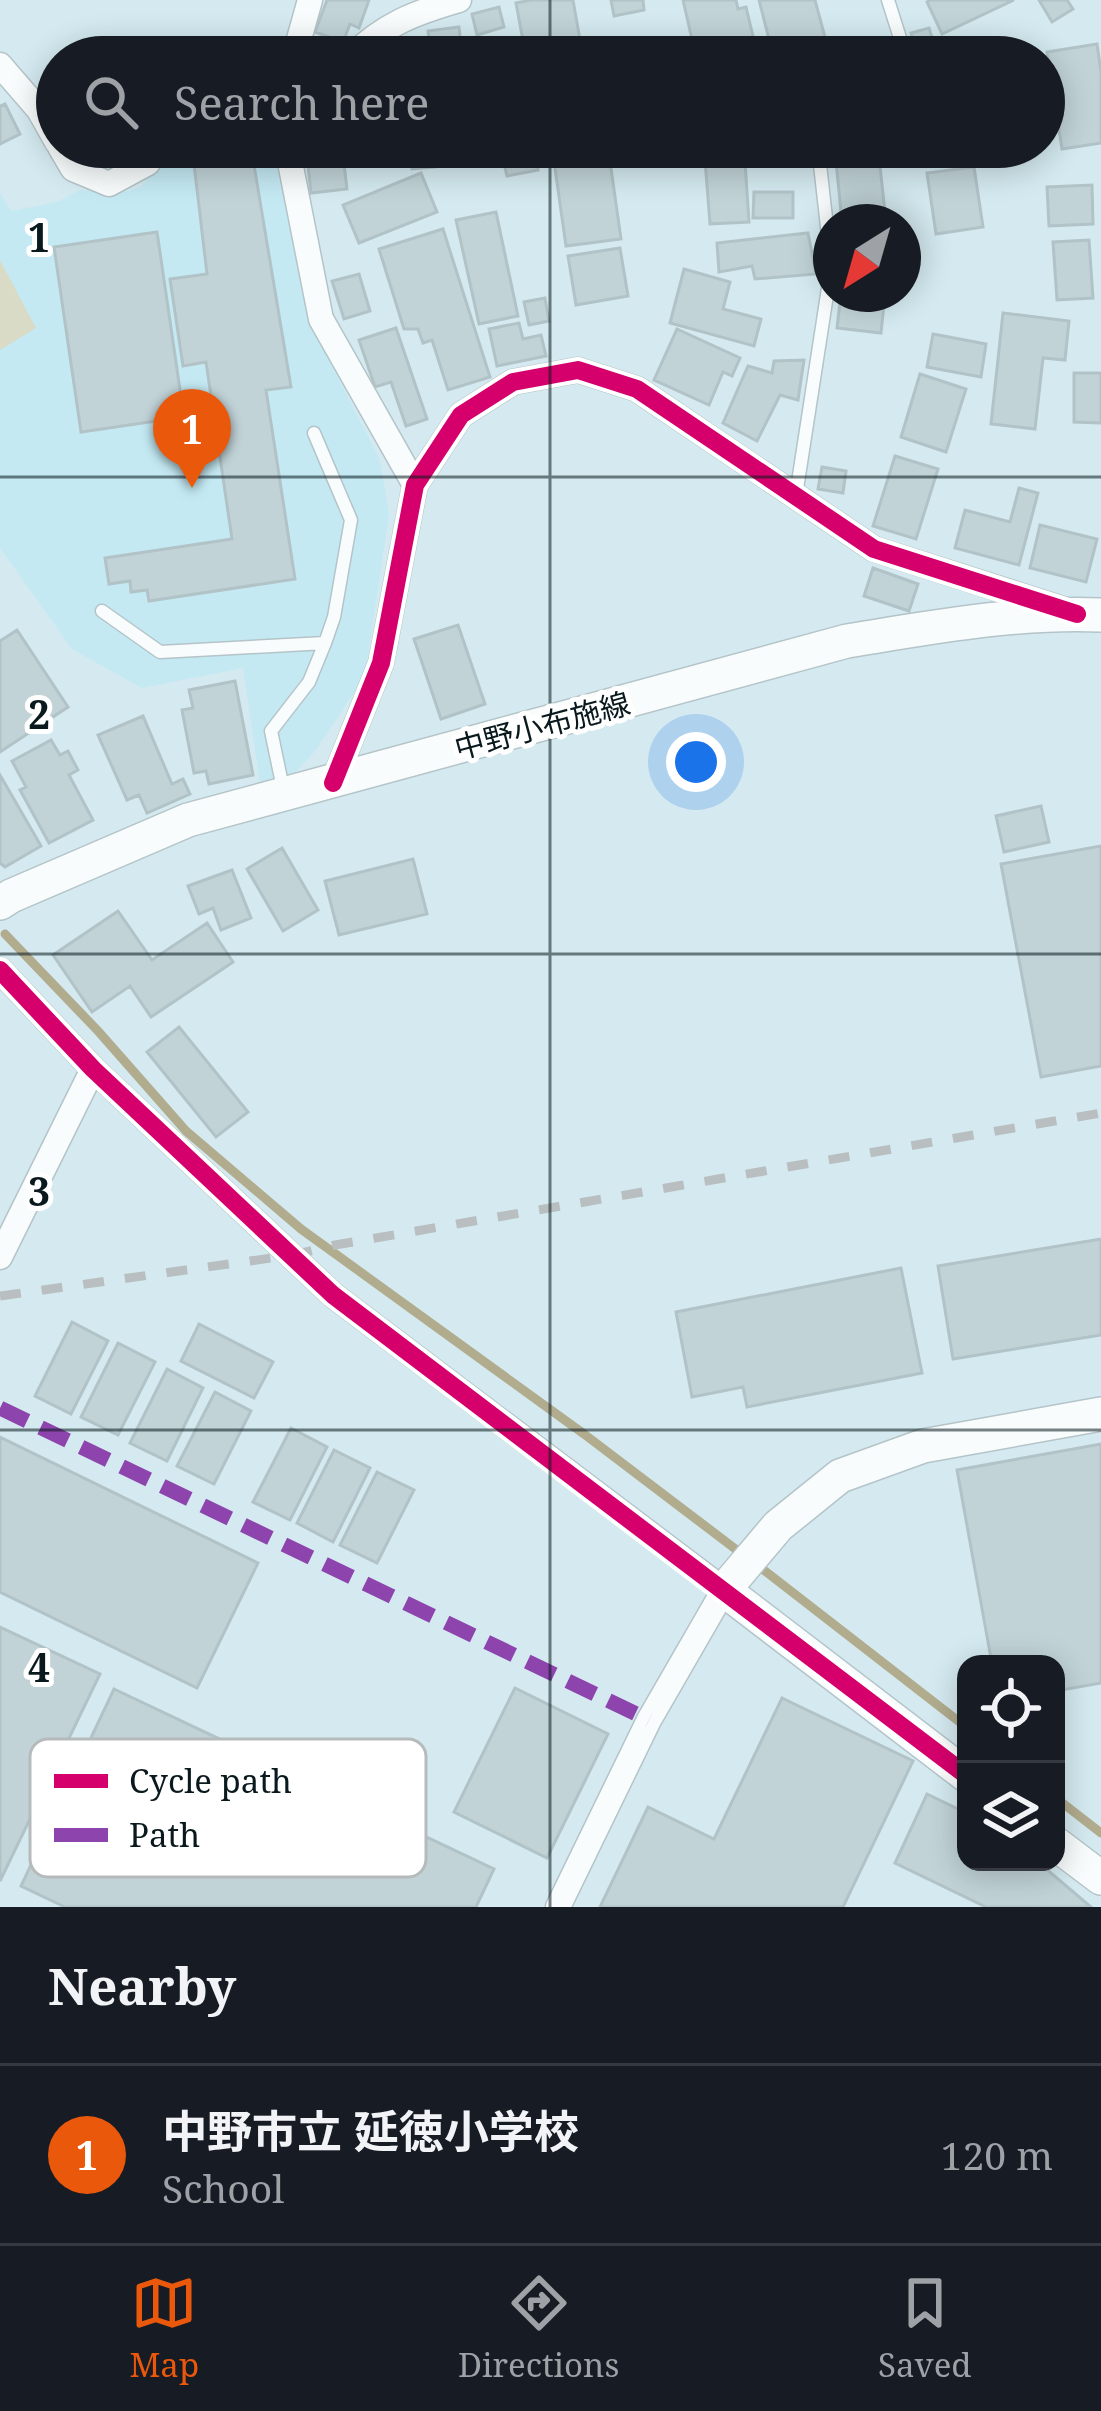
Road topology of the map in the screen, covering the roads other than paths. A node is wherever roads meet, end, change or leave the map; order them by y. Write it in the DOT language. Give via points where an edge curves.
graph roads {
  1 [pos="310,0"];
  2 [pos="459,0"];
  3 [pos="888,0"];
  4 [pos="300,36"];
  5 [pos="374,36"];
  6 [pos="899,36"];
  7 [pos="0,65"];
  8 [pos="36,107"];
  9 [pos="72,168"];
  10 [pos="139,168"];
  11 [pos="291,168"];
  12 [pos="820,168"];
  13 [pos="824,204"];
  14 [pos="824,312"];
  15 [pos="314,433"];
  16 [pos="415,485"];
  17 [pos="796,496"];
  18 [pos="102,611"];
  19 [pos="1089,614"];
  20 [pos="326,644"];
  21 [pos="333,783"];
  22 [pos="284,794"];
  23 [pos="0,904"];
  24 [pos="0,970"];
  25 [pos="93,1069"];
  26 [pos="0,1257"];
  27 [pos="1101,1414"];
  28 [pos="724,1590"];
  29 [pos="957,1768"];
  30 [pos="1065,1851"];
  31 [pos="1101,1878"];
  32 [pos="558,1907"];
  1 -- 4 [label="street"];
  2 -- 5 [label="street"];
  3 -- 6 [label="lane"];
  7 -- 8 [label="street"];
  9 -- 10 [label="street" via="109,184"];
  11 -- 16 [label="street" via="321,319"];
  12 -- 13 [label="lane"];
  14 -- 17 [label="lane"];
  15 -- 20 [label="lane" via="351,520"];
  16 -- 17 [label="street" via="461,415 513,382 578,370 637,389"];
  16 -- 21 [label="street" via="382,663"];
  17 -- 19 [label="street" via="874,549"];
  18 -- 20 [label="lane" via="160,652"];
  19 -- 21 [label="main road, 中野小布施線" via="847,641"];
  20 -- 22 [label="lane" via="271,731"];
  21 -- 22 [label="main road, 中野小布施線"];
  22 -- 23 [label="main road, 中野小布施線" via="188,820"];
  24 -- 25 [label="street"];
  25 -- 26 [label="street"];
  25 -- 28 [label="street" via="333,1295"];
  27 -- 28 [label="main road" via="923,1446 840,1476 778,1526"];
  28 -- 29 [label="main road"];
  28 -- 32 [label="street" via="649,1720"];
  30 -- 31 [label="main road"];
}
